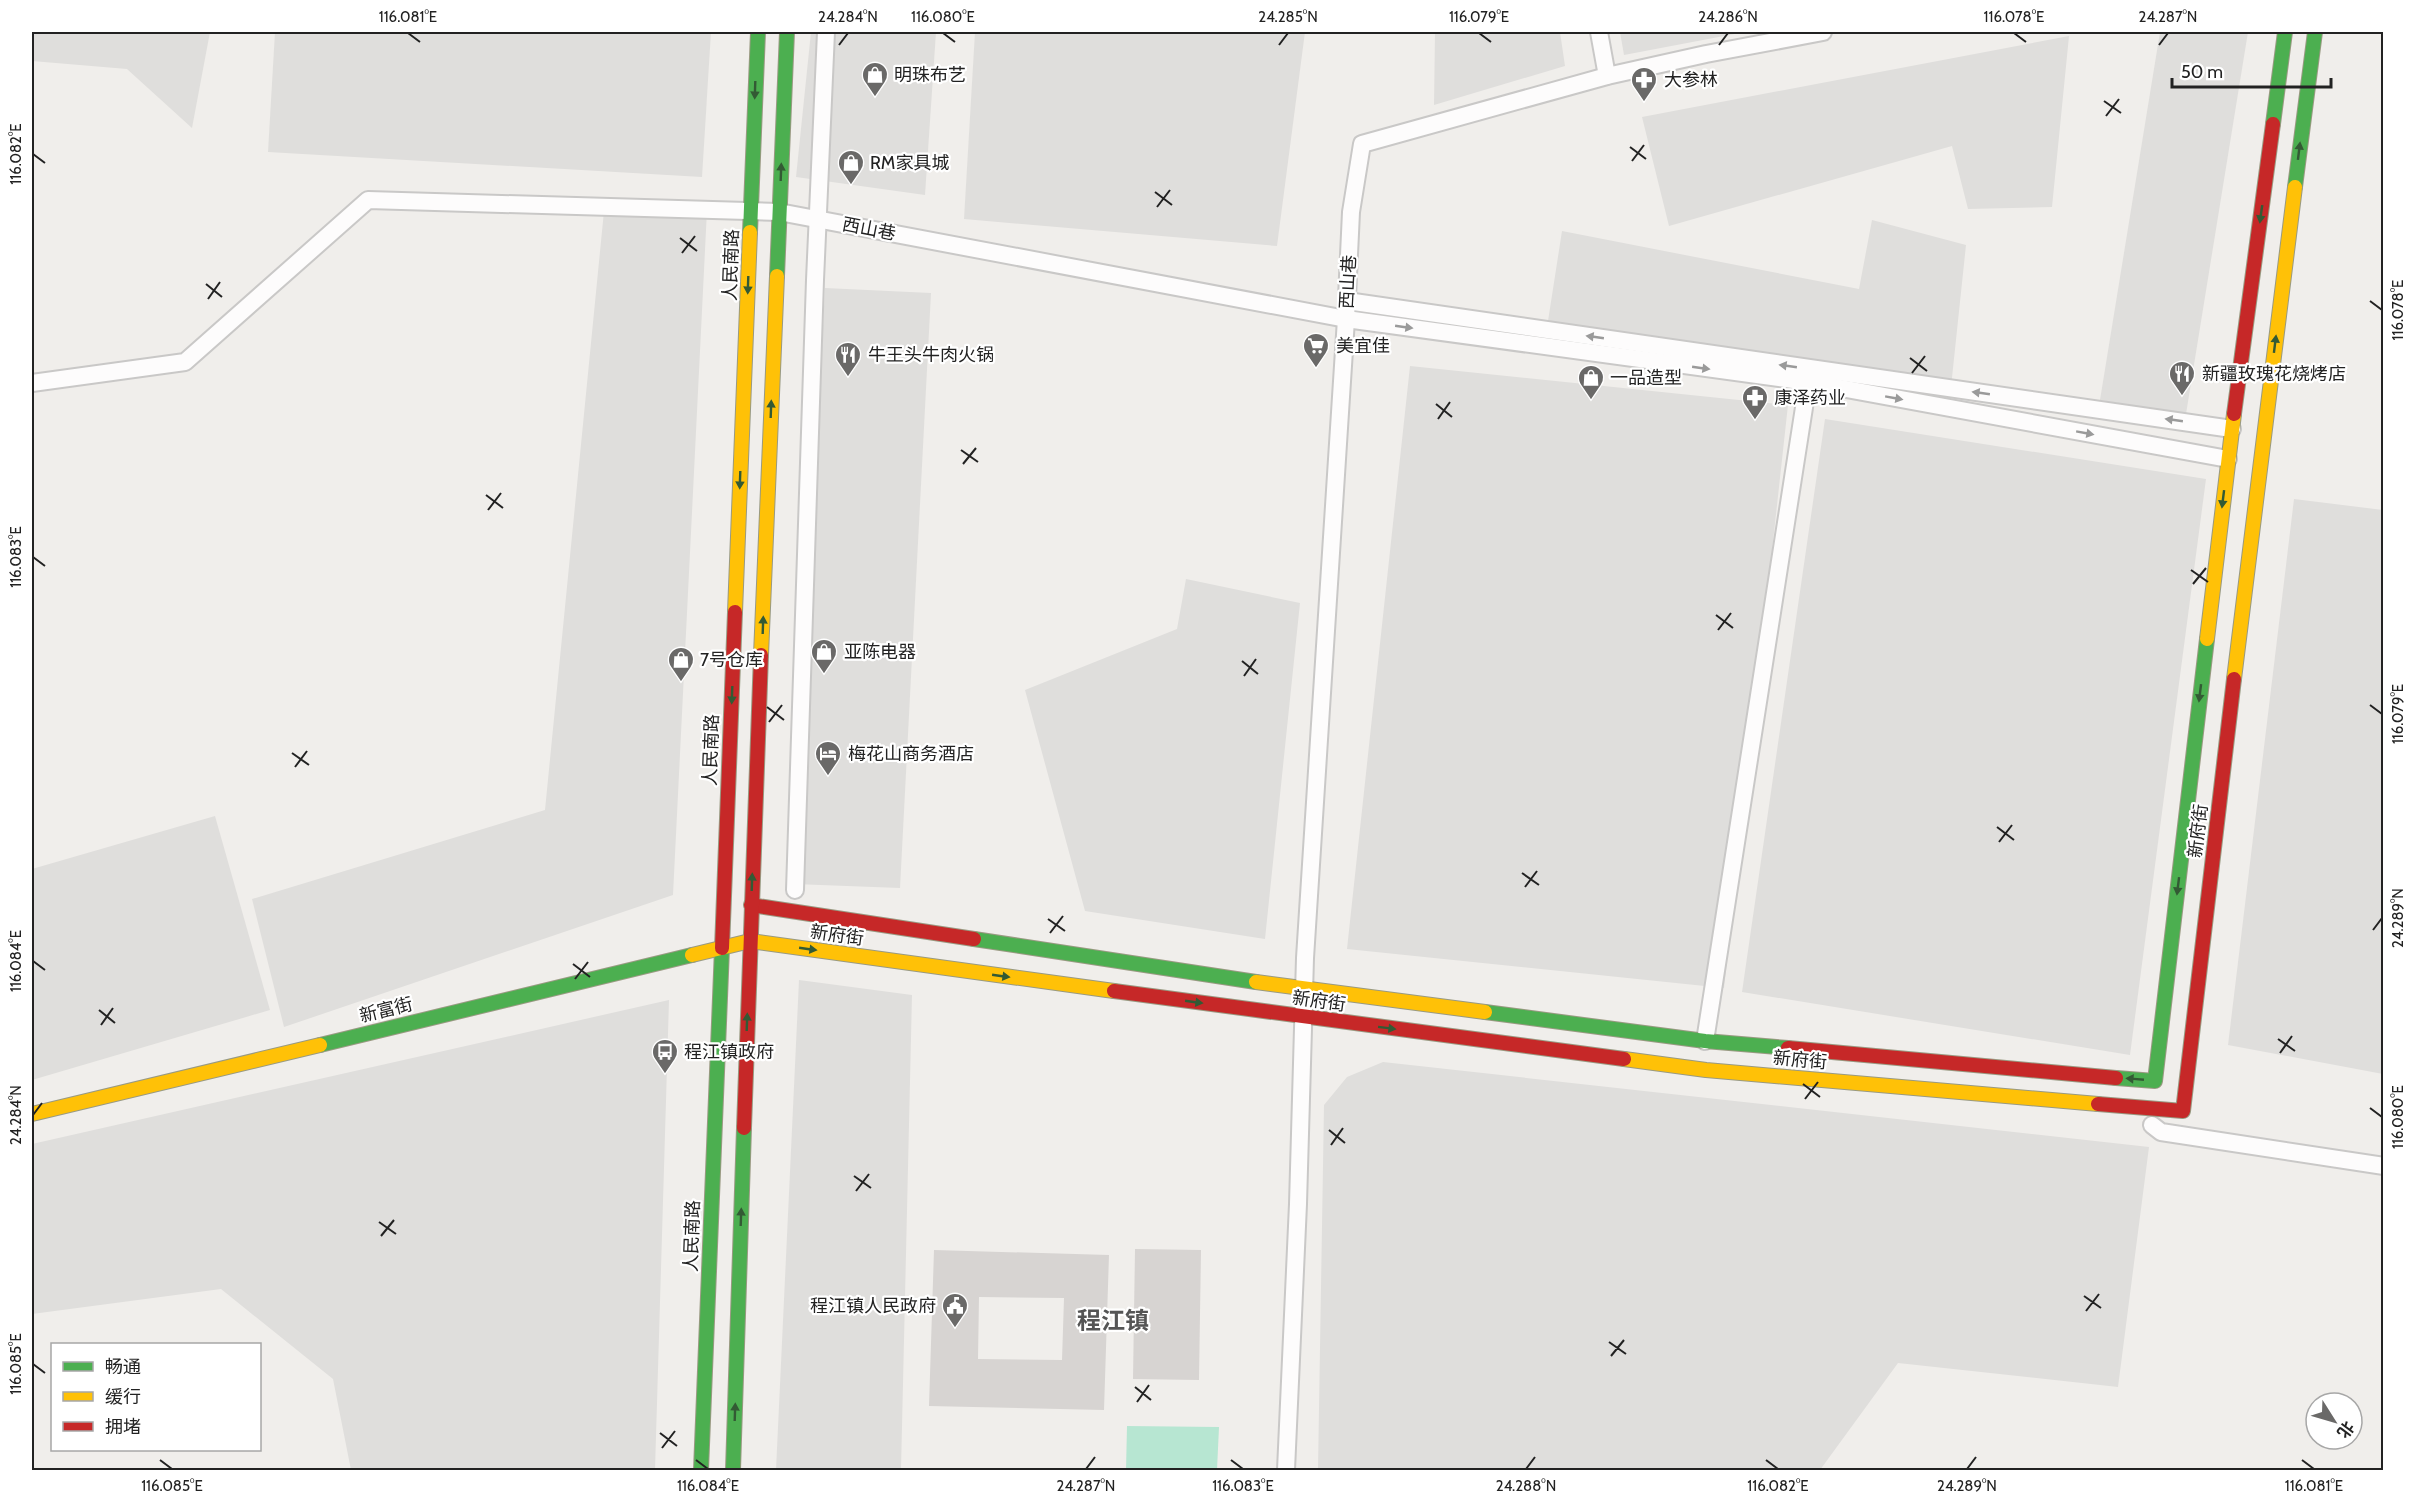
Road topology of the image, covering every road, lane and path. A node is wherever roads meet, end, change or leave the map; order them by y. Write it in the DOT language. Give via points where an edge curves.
graph roads {
  1 [pos="758,32"];
  2 [pos="787,32"];
  3 [pos="826,32"];
  4 [pos="1599,32"];
  5 [pos="1823,32"];
  6 [pos="2285,32"];
  7 [pos="2315,32"];
  8 [pos="1607,76"];
  9 [pos="751,211"];
  10 [pos="779,212"];
  11 [pos="1347,301"];
  12 [pos="1346,319"];
  13 [pos="1808,382"];
  14 [pos="32,383"];
  15 [pos="2231,435"];
  16 [pos="2228,459"];
  17 [pos="795,890"];
  18 [pos="751,905"];
  19 [pos="750,941"];
  20 [pos="722,948"];
  21 [pos="1305,989"];
  22 [pos="1705,1041"];
  23 [pos="32,1114"];
  24 [pos="2152,1125"];
  25 [pos="2384,1166"];
  26 [pos="701,1470"];
  27 [pos="733,1470"];
  28 [pos="1286,1470"];
  1 -- 9 [label="street, 人民南路, one-way"];
  10 -- 2 [label="street, one-way"];
  3 -- 17 [label="street"];
  4 -- 8 [label="street"];
  5 -- 8 [label="street, 西山巷"];
  6 -- 15 [label="street, 新府街, one-way"];
  19 -- 7 [label="street, 新府街, one-way" via="1706,1070 2183,1111"];
  8 -- 11 [label="street, 西山巷" via="1362,144 1351,212"];
  9 -- 10 [label="street, 西山巷"];
  9 -- 14 [label="street, 西山巷" via="368,200 185,362"];
  9 -- 20 [label="street, 人民南路, one-way"];
  10 -- 12 [label="street, 西山巷"];
  18 -- 10 [label="street, one-way"];
  11 -- 12 [label="street, 西山巷"];
  15 -- 11 [label="street, one-way"];
  12 -- 13 [label="street, one-way"];
  12 -- 21 [label="street"];
  13 -- 16 [label="street, one-way"];
  13 -- 22 [label="street"];
  15 -- 16 [label="street, 新府街"];
  16 -- 22 [label="street, 新府街, one-way" via="2155,1081"];
  18 -- 19 [label="street"];
  18 -- 21 [label="street, 新府街"];
  19 -- 20 [label="street, 新富街"];
  27 -- 19 [label="street, one-way"];
  20 -- 23 [label="street, 新富街"];
  20 -- 26 [label="street, 人民南路"];
  21 -- 22 [label="street, 新府街"];
  21 -- 28 [label="street"];
  24 -- 25 [label="street" via="2161,1132"];
}
